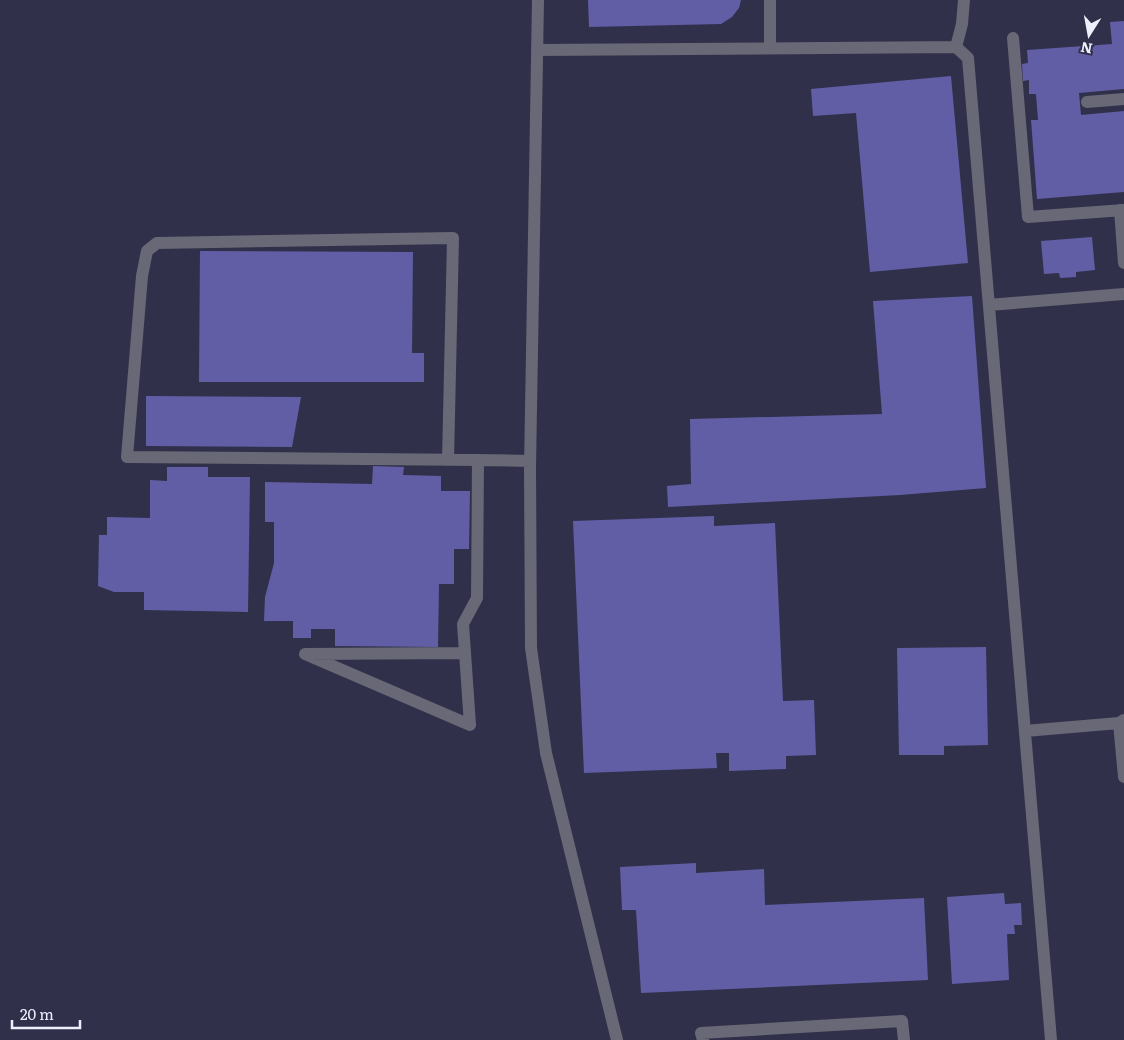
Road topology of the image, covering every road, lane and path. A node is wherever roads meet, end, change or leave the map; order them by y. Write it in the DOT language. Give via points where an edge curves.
graph roads {
  1 [pos="538,0"];
  2 [pos="770,0"];
  3 [pos="964,0"];
  4 [pos="1013,38"];
  5 [pos="956,47"];
  6 [pos="770,48"];
  7 [pos="538,50"];
  8 [pos="1124,99"];
  9 [pos="1087,102"];
  10 [pos="1122,210"];
  11 [pos="1124,263"];
  12 [pos="1124,294"];
  13 [pos="989,305"];
  14 [pos="448,460"];
  15 [pos="478,460"];
  16 [pos="530,461"];
  17 [pos="465,653"];
  18 [pos="1122,721"];
  19 [pos="1025,731"];
  20 [pos="1124,777"];
  21 [pos="617,1040"];
  22 [pos="702,1040"];
  23 [pos="904,1040"];
  24 [pos="1051,1040"];
  1 -- 7 [label="street"];
  2 -- 6 [label="street"];
  3 -- 5 [label="street"];
  4 -- 10 [label="street" via="1028,217"];
  5 -- 6 [label="street"];
  5 -- 13 [label="street" via="968,58"];
  6 -- 7 [label="street"];
  7 -- 16 [label="street"];
  8 -- 9 [label="street"];
  10 -- 11 [label="street"];
  12 -- 13 [label="street"];
  13 -- 19 [label="street"];
  14 -- 14 [label="street" via="127,457 142,276 148,251 157,243 453,238"];
  14 -- 15 [label="street"];
  15 -- 16 [label="street"];
  15 -- 17 [label="street" via="477,598 463,624"];
  16 -- 21 [label="street" via="531,648 546,753"];
  17 -- 17 [label="street" via="470,725 305,654 425,653"];
  18 -- 19 [label="street"];
  18 -- 20 [label="street"];
  19 -- 24 [label="street"];
  22 -- 23 [label="street" via="701,1033 902,1021"];
}
